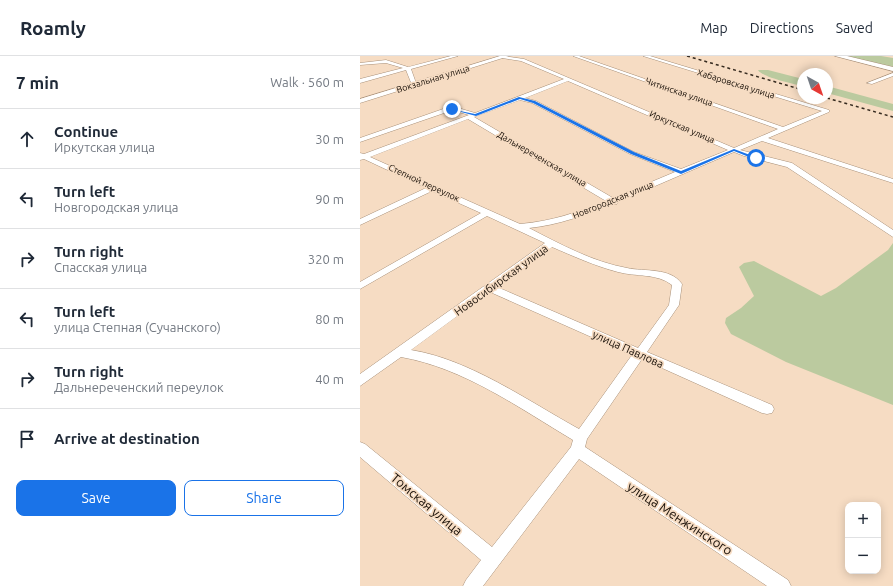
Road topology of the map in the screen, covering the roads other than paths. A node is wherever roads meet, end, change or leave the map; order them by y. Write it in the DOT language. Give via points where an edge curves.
graph roads {
  1 [pos="456,56"];
  2 [pos="505,56"];
  3 [pos="575,56"];
  4 [pos="645,56"];
  5 [pos="838,56"];
  6 [pos="360,64"];
  7 [pos="408,69"];
  8 [pos="893,69"];
  9 [pos="893,74"];
  10 [pos="567,80"];
  11 [pos="360,81"];
  12 [pos="870,83"];
  13 [pos="414,85"];
  14 [pos="520,98"];
  15 [pos="360,101"];
  16 [pos="827,111"];
  17 [pos="472,116"];
  18 [pos="783,129"];
  19 [pos="761,138"];
  20 [pos="360,140"];
  21 [pos="734,150"];
  22 [pos="361,156"];
  23 [pos="681,172"];
  24 [pos="893,181"];
  25 [pos="433,187"];
  26 [pos="614,202"];
  27 [pos="487,213"];
  28 [pos="360,222"];
  29 [pos="519,227"];
  30 [pos="893,234"];
  31 [pos="551,243"];
  32 [pos="360,286"];
  33 [pos="490,288"];
  34 [pos="400,353"];
  35 [pos="641,354"];
  36 [pos="360,381"];
  37 [pos="767,409"];
  38 [pos="579,444"];
  39 [pos="360,448"];
  40 [pos="493,559"];
  41 [pos="472,586"];
  42 [pos="782,586"];
  1 -- 7 [label="street"];
  2 -- 10 [label="street, Иркутская улица" via="522,60"];
  2 -- 13 [label="main road, Вокзальная улица"];
  3 -- 18 [label="street, Читинская улица"];
  4 -- 16 [label="street, Хабаровская улица"];
  5 -- 8 [label="main road"];
  6 -- 7 [label="street" via="381,61"];
  7 -- 11 [label="street"];
  7 -- 13 [label="street"];
  9 -- 12 [label="street"];
  10 -- 14 [label="street"];
  10 -- 21 [label="street, Иркутская улица"];
  13 -- 15 [label="main road, Вокзальная улица"];
  14 -- 17 [label="street"];
  14 -- 23 [label="street" via="534,102 632,153"];
  16 -- 18 [label="street, Новгородская улица"];
  17 -- 20 [label="street, Дальнереченская улица" via="456,109 446,110"];
  17 -- 22 [label="street"];
  17 -- 26 [label="street, Дальнереченская улица"];
  18 -- 19 [label="street, Новгородская улица"];
  19 -- 21 [label="street, Новгородская улица"];
  19 -- 24 [label="street"];
  21 -- 23 [label="street, Новгородская улица"];
  21 -- 30 [label="street, Иркутская улица" via="789,165"];
  22 -- 25 [label="street, Степной переулок"];
  23 -- 26 [label="street, Новгородская улица"];
  25 -- 27 [label="street, Степной переулок"];
  25 -- 28 [label="street"];
  26 -- 29 [label="street, Новгородская улица" via="574,217"];
  27 -- 29 [label="street, Новгородская улица"];
  27 -- 32 [label="street"];
  29 -- 31 [label="street"];
  31 -- 33 [label="street, Новосибирская улица"];
  31 -- 35 [label="street, Новосибирская улица" via="596,263 624,271 663,275 677,284 674,305"];
  33 -- 34 [label="street, Новосибирская улица"];
  33 -- 35 [label="street, улица Павлова"];
  34 -- 36 [label="street, Новосибирская улица"];
  34 -- 38 [label="street, улица Менжинского" via="425,357 464,371"];
  35 -- 37 [label="street, улица Павлова"];
  35 -- 38 [label="street"];
  38 -- 40 [label="street"];
  38 -- 42 [label="street, улица Менжинского"];
  39 -- 40 [label="street, Томская улица"];
  40 -- 41 [label="street"];
}
